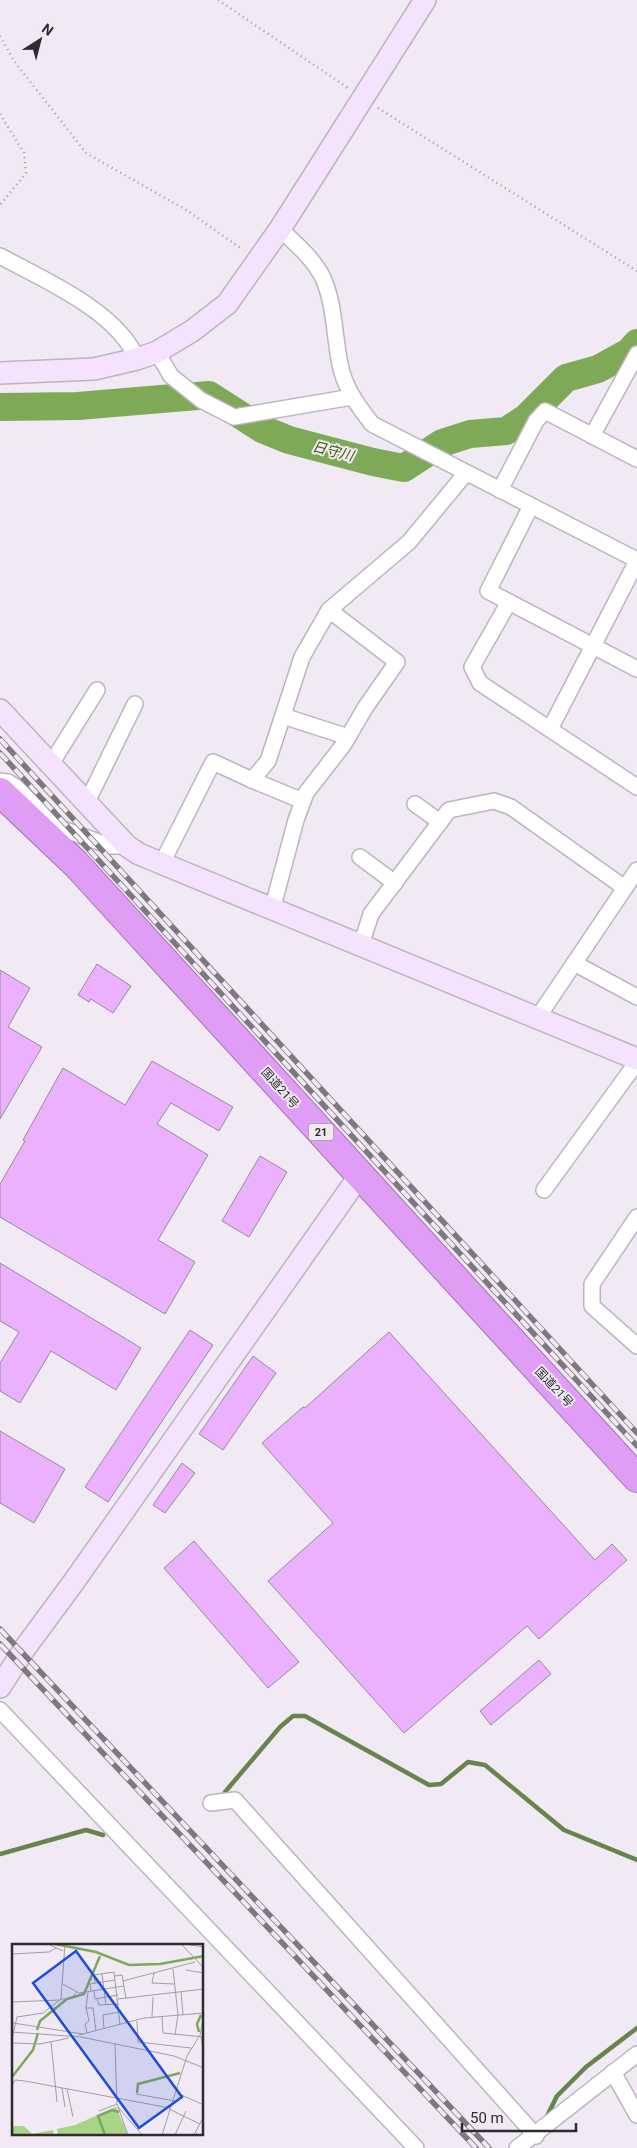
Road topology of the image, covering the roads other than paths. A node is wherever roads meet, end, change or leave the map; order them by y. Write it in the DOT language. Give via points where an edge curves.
graph roads {
  1 [pos="425,0"];
  2 [pos="280,229"];
  3 [pos="0,256"];
  4 [pos="637,354"];
  5 [pos="147,355"];
  6 [pos="0,373"];
  7 [pos="352,397"];
  8 [pos="592,436"];
  9 [pos="637,459"];
  10 [pos="466,473"];
  11 [pos="500,490"];
  12 [pos="531,506"];
  13 [pos="637,561"];
  14 [pos="509,602"];
  15 [pos="329,610"];
  16 [pos="593,646"];
  17 [pos="637,669"];
  18 [pos="97,690"];
  19 [pos="135,704"];
  20 [pos="0,710"];
  21 [pos="283,716"];
  22 [pos="550,729"];
  23 [pos="348,737"];
  24 [pos="51,764"];
  25 [pos="252,780"];
  26 [pos="0,781"];
  27 [pos="637,786"];
  28 [pos="0,792"];
  29 [pos="303,801"];
  30 [pos="87,802"];
  31 [pos="416,804"];
  32 [pos="440,822"];
  33 [pos="127,846"];
  34 [pos="360,857"];
  35 [pos="161,865"];
  36 [pos="637,870"];
  37 [pos="395,883"];
  38 [pos="625,888"];
  39 [pos="272,910"];
  40 [pos="361,945"];
  41 [pos="574,963"];
  42 [pos="637,997"];
  43 [pos="538,1017"];
  44 [pos="637,1060"];
  45 [pos="360,1175"];
  46 [pos="544,1190"];
  47 [pos="637,1217"];
  48 [pos="637,1346"];
  49 [pos="637,1478"];
  50 [pos="0,1688"];
  51 [pos="0,1710"];
  52 [pos="211,1803"];
  53 [pos="637,2054"];
  54 [pos="613,2072"];
  55 [pos="637,2116"];
  56 [pos="536,2136"];
  57 [pos="416,2148"];
  58 [pos="517,2148"];
  1 -- 2 [label="street"];
  2 -- 5 [label="street" via="227,304 192,331"];
  2 -- 7 [label="street" via="322,277 331,306 340,366"];
  3 -- 5 [label="street" via="73,296"];
  4 -- 8 [label="street"];
  5 -- 6 [label="street" via="94,369"];
  5 -- 7 [label="street" via="201,400 234,417"];
  7 -- 10 [label="street" via="372,424"];
  8 -- 9 [label="street"];
  8 -- 11 [label="street" via="545,411 536,420"];
  10 -- 11 [label="street"];
  10 -- 15 [label="street" via="409,542"];
  11 -- 12 [label="street"];
  12 -- 13 [label="street"];
  12 -- 14 [label="street" via="488,591"];
  13 -- 16 [label="street"];
  14 -- 16 [label="street"];
  14 -- 22 [label="street" via="472,668 480,683"];
  15 -- 21 [label="street" via="302,656"];
  15 -- 23 [label="street" via="397,662"];
  16 -- 17 [label="street"];
  16 -- 22 [label="street"];
  18 -- 24 [label="street"];
  19 -- 30 [label="street"];
  20 -- 24 [label="street"];
  21 -- 23 [label="street"];
  21 -- 25 [label="street" via="268,761"];
  22 -- 27 [label="street"];
  23 -- 29 [label="street"];
  24 -- 30 [label="street"];
  25 -- 29 [label="street"];
  25 -- 35 [label="street" via="213,762"];
  26 -- 33 [label="street" via="16,787 57,827 110,846"];
  28 -- 45 [label="highway, 国道21号 / 21" via="76,864"];
  29 -- 39 [label="street"];
  30 -- 33 [label="street"];
  31 -- 32 [label="street"];
  32 -- 37 [label="street"];
  32 -- 38 [label="street" via="449,810 458,808 494,801 511,807"];
  33 -- 35 [label="street"];
  34 -- 37 [label="street"];
  35 -- 39 [label="street"];
  36 -- 38 [label="street"];
  37 -- 40 [label="street" via="371,914"];
  38 -- 41 [label="street"];
  39 -- 40 [label="street"];
  40 -- 43 [label="street"];
  41 -- 42 [label="street"];
  41 -- 43 [label="street"];
  43 -- 44 [label="street"];
  44 -- 46 [label="street"];
  45 -- 49 [label="highway, 国道21号 / 21"];
  45 -- 50 [label="street" via="25,1648"];
  47 -- 48 [label="street" via="592,1284 592,1306"];
  51 -- 57 [label="street"];
  52 -- 56 [label="street" via="235,1800"];
  53 -- 54 [label="street"];
  54 -- 55 [label="street"];
  54 -- 56 [label="street"];
  56 -- 58 [label="street"];
}
